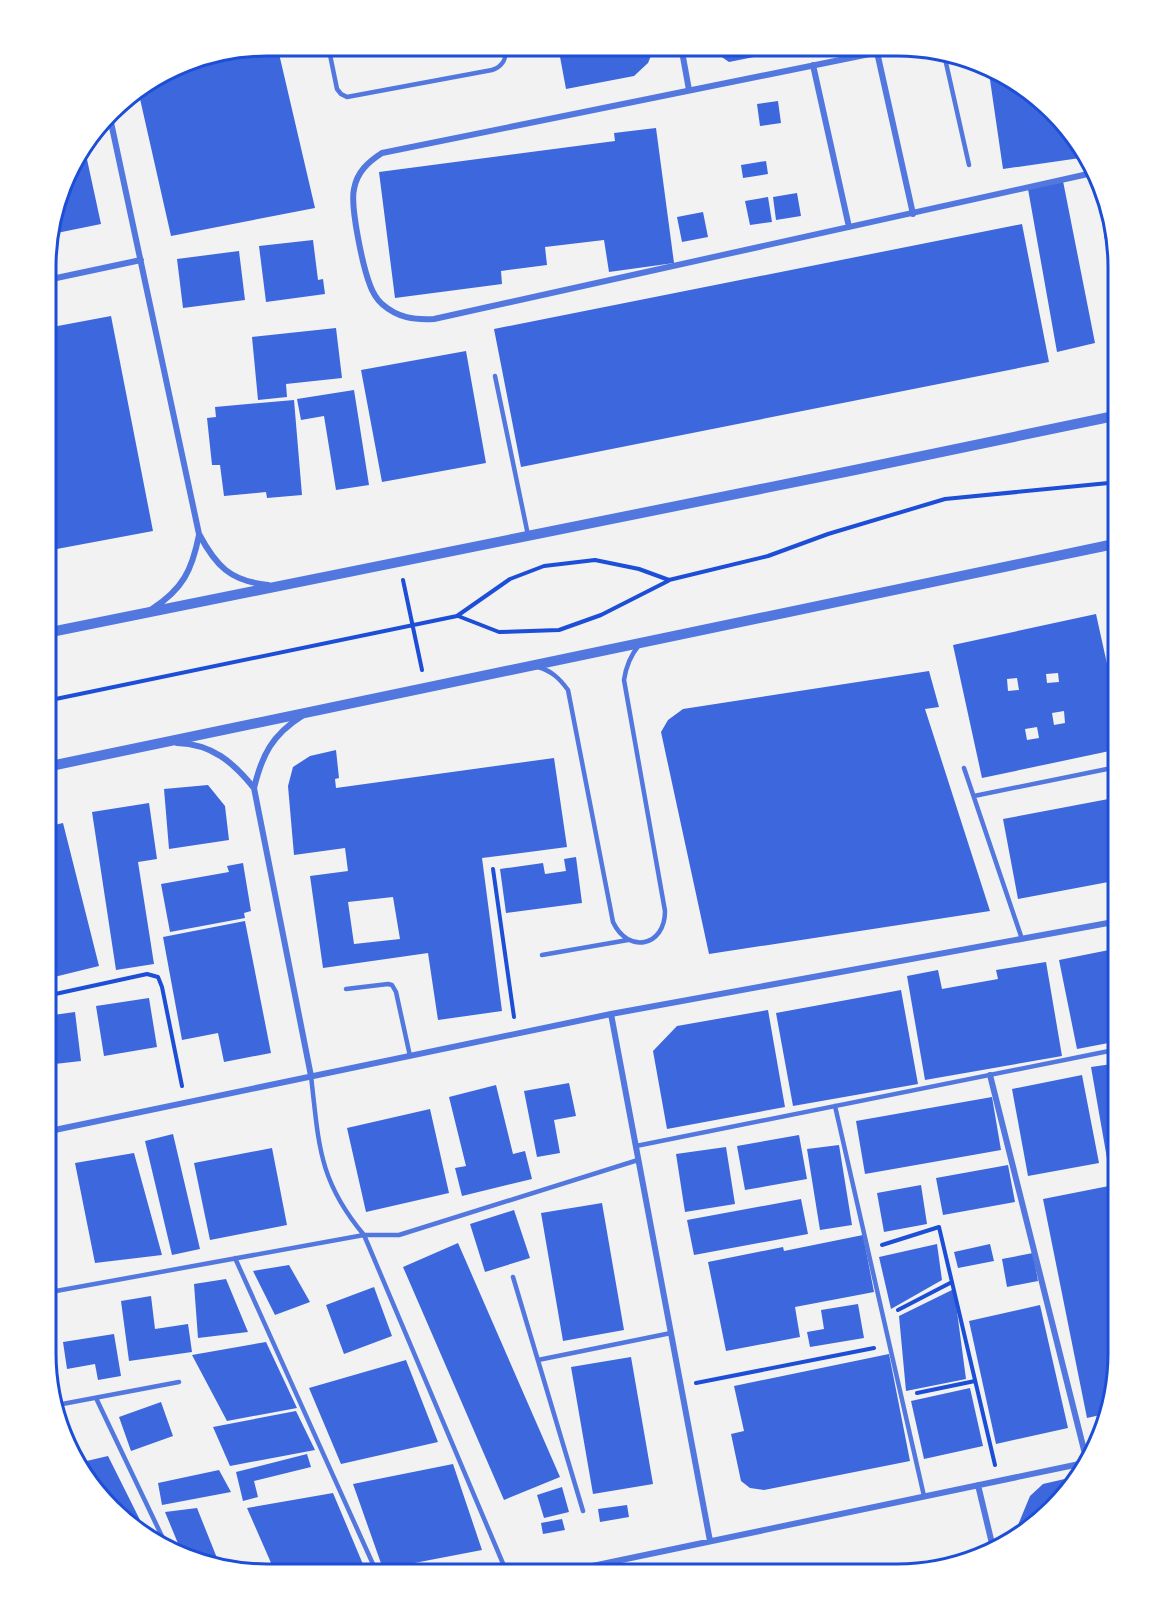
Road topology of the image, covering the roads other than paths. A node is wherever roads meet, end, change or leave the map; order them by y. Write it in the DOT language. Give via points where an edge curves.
graph roads {
  1 [pos="330,56"];
  2 [pos="506,56"];
  3 [pos="683,56"];
  4 [pos="857,56"];
  5 [pos="878,56"];
  6 [pos="946,62"];
  7 [pos="813,65"];
  8 [pos="689,90"];
  9 [pos="111,123"];
  10 [pos="969,165"];
  11 [pos="1087,174"];
  12 [pos="913,214"];
  13 [pos="849,227"];
  14 [pos="141,260"];
  15 [pos="56,278"];
  16 [pos="495,376"];
  17 [pos="1108,417"];
  18 [pos="199,534"];
  19 [pos="528,535"];
  20 [pos="1108,545"];
  21 [pos="275,586"];
  22 [pos="146,613"];
  23 [pos="56,631"];
  24 [pos="641,643"];
  25 [pos="533,665"];
  26 [pos="307,713"];
  27 [pos="162,743"];
  28 [pos="56,765"];
  29 [pos="964,768"];
  30 [pos="1108,769"];
  31 [pos="254,788"];
  32 [pos="974,796"];
  33 [pos="1108,923"];
  34 [pos="1022,939"];
  35 [pos="628,940"];
  36 [pos="542,955"];
  37 [pos="346,989"];
  38 [pos="611,1014"];
  39 [pos="1108,1051"];
  40 [pos="410,1056"];
  41 [pos="990,1075"];
  42 [pos="311,1076"];
  43 [pos="835,1106"];
  44 [pos="56,1130"];
  45 [pos="636,1146"];
  46 [pos="638,1160"];
  47 [pos="364,1235"];
  48 [pos="235,1258"];
  49 [pos="513,1277"];
  50 [pos="56,1291"];
  51 [pos="671,1332"];
  52 [pos="538,1360"];
  53 [pos="179,1382"];
  54 [pos="96,1398"];
  55 [pos="62,1404"];
  56 [pos="1085,1450"];
  57 [pos="1076,1464"];
  58 [pos="978,1485"];
  59 [pos="924,1496"];
  60 [pos="583,1511"];
  61 [pos="161,1535"];
  62 [pos="710,1541"];
  63 [pos="992,1542"];
  64 [pos="373,1564"];
  65 [pos="503,1564"];
  66 [pos="601,1564"];
  1 -- 2 [label="lane" via="337,89 347,97 492,70 504,63"];
  3 -- 8 [label="street"];
  4 -- 7 [label="street"];
  5 -- 12 [label="street"];
  6 -- 10 [label="lane"];
  7 -- 8 [label="street"];
  7 -- 13 [label="street"];
  8 -- 13 [label="street" via="382,153 359,174 353,205 370,286 380,303 415,320 434,319"];
  9 -- 14 [label="street"];
  11 -- 12 [label="street"];
  12 -- 13 [label="street"];
  14 -- 15 [label="street"];
  14 -- 18 [label="street"];
  16 -- 19 [label="lane"];
  17 -- 19 [label="street"];
  18 -- 21 [label="street" via="211,558 230,573 251,583"];
  18 -- 22 [label="street" via="194,558 183,580 167,599"];
  19 -- 21 [label="street"];
  20 -- 24 [label="street"];
  21 -- 22 [label="street"];
  22 -- 23 [label="street"];
  24 -- 25 [label="street"];
  24 -- 35 [label="lane" via="626,667 624,680 665,923 651,940"];
  25 -- 26 [label="street"];
  25 -- 35 [label="lane" via="559,678 568,690 613,922 618,933"];
  26 -- 27 [label="street"];
  26 -- 31 [label="street" via="287,726 271,744"];
  27 -- 28 [label="street"];
  27 -- 31 [label="street" via="189,743 214,752 237,767"];
  29 -- 32 [label="lane"];
  30 -- 32 [label="lane"];
  31 -- 42 [label="street"];
  32 -- 34 [label="lane"];
  33 -- 34 [label="street"];
  34 -- 38 [label="street"];
  35 -- 36 [label="lane"];
  37 -- 40 [label="lane" via="392,985"];
  38 -- 40 [label="street"];
  38 -- 45 [label="street"];
  39 -- 41 [label="lane"];
  40 -- 42 [label="street"];
  41 -- 43 [label="lane"];
  41 -- 56 [label="street"];
  42 -- 44 [label="street"];
  42 -- 47 [label="lane" via="321,1158 328,1179"];
  43 -- 45 [label="lane"];
  43 -- 59 [label="lane"];
  45 -- 46 [label="street"];
  46 -- 47 [label="lane" via="399,1235"];
  46 -- 51 [label="street"];
  47 -- 48 [label="lane"];
  47 -- 65 [label="lane"];
  48 -- 50 [label="lane"];
  48 -- 64 [label="lane"];
  49 -- 52 [label="lane"];
  51 -- 52 [label="lane"];
  51 -- 62 [label="street"];
  52 -- 60 [label="lane"];
  53 -- 54 [label="lane"];
  54 -- 55 [label="lane"];
  54 -- 61 [label="lane"];
  57 -- 58 [label="street"];
  58 -- 59 [label="street"];
  58 -- 63 [label="street"];
  59 -- 62 [label="street"];
  62 -- 66 [label="street"];
}
